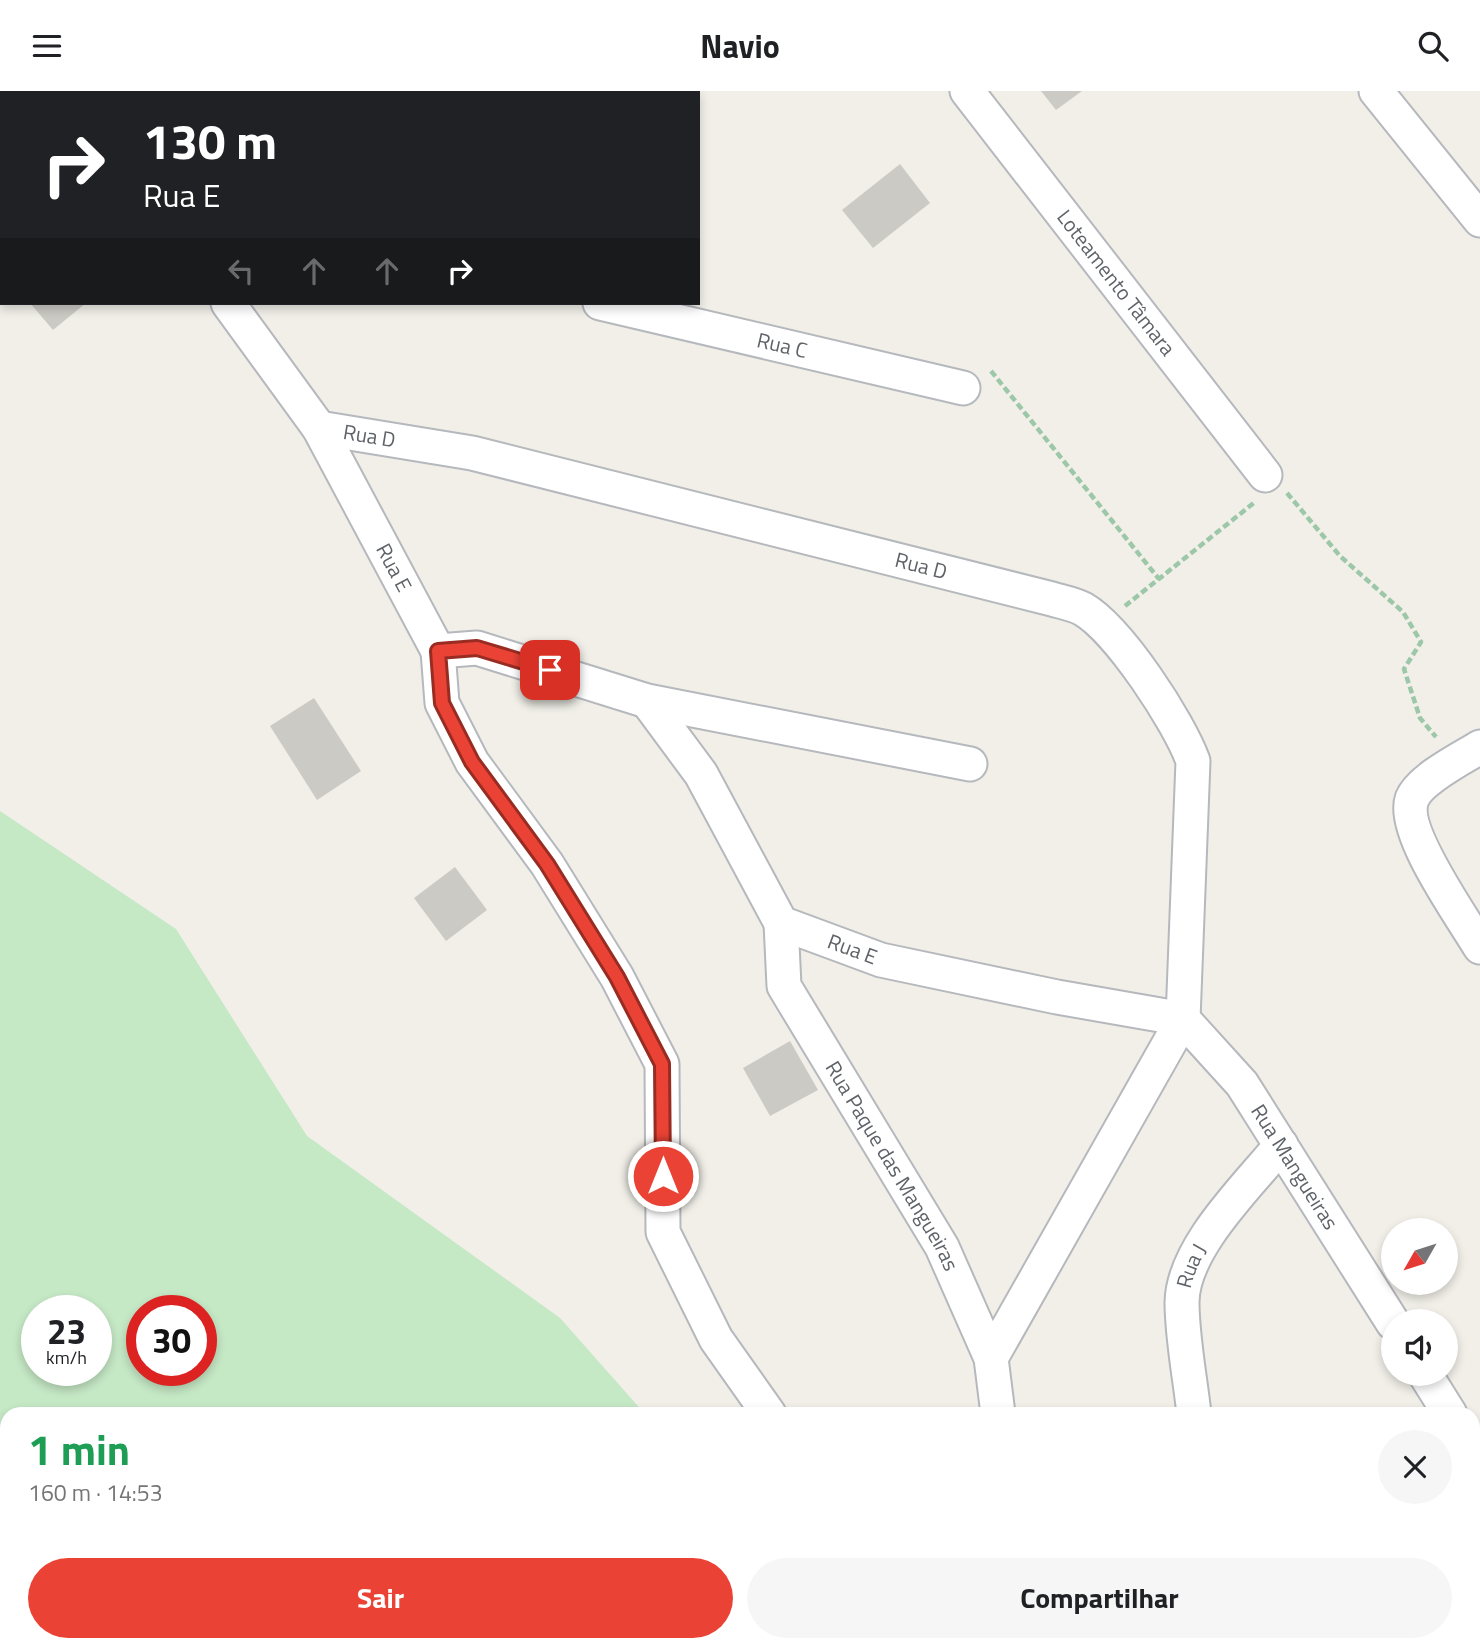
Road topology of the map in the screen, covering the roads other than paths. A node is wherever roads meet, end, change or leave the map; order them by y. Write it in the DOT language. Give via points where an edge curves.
graph roads {
  1 [pos="967,91"];
  2 [pos="1376,91"];
  3 [pos="1480,220"];
  4 [pos="229,305"];
  5 [pos="609,305"];
  6 [pos="963,388"];
  7 [pos="319,428"];
  8 [pos="1272,479"];
  9 [pos="438,651"];
  10 [pos="647,701"];
  11 [pos="1469,754"];
  12 [pos="970,764"];
  13 [pos="780,923"];
  14 [pos="1480,947"];
  15 [pos="1183,1019"];
  16 [pos="1281,1145"];
  17 [pos="1384,1309"];
  18 [pos="991,1358"];
  19 [pos="1432,1386"];
  20 [pos="764,1407"];
  21 [pos="997,1407"];
  22 [pos="1193,1407"];
  23 [pos="1446,1407"];
  1 -- 8 [label="street, Loteamento Tâmara"];
  2 -- 3 [label="street"];
  4 -- 7 [label="street, Rua E"];
  5 -- 6 [label="street, Rua C"];
  7 -- 9 [label="street, Rua E"];
  7 -- 15 [label="street, Rua D" via="472,453 1082,608 1103,624 1180,730 1193,761"];
  9 -- 10 [label="street" via="477,648"];
  9 -- 20 [label="street" via="442,703 472,762 547,864 617,977 662,1064 663,1232 716,1339"];
  10 -- 12 [label="street"];
  10 -- 13 [label="street" via="701,774"];
  11 -- 14 [label="street" via="1432,778 1412,798 1410,812 1420,845"];
  13 -- 15 [label="street, Rua E" via="881,960"];
  13 -- 18 [label="street, Rua Paque das Mangueiras" via="784,986 942,1247"];
  15 -- 16 [label="street, Rua Mangueiras" via="1242,1084"];
  15 -- 18 [label="street"];
  16 -- 17 [label="street, Rua Mangueiras"];
  16 -- 22 [label="street, Rua J" via="1208,1236 1186,1278 1182,1301"];
  18 -- 21 [label="street, Rua Paque das Mangueiras"];
  19 -- 23 [label="street"];
}
